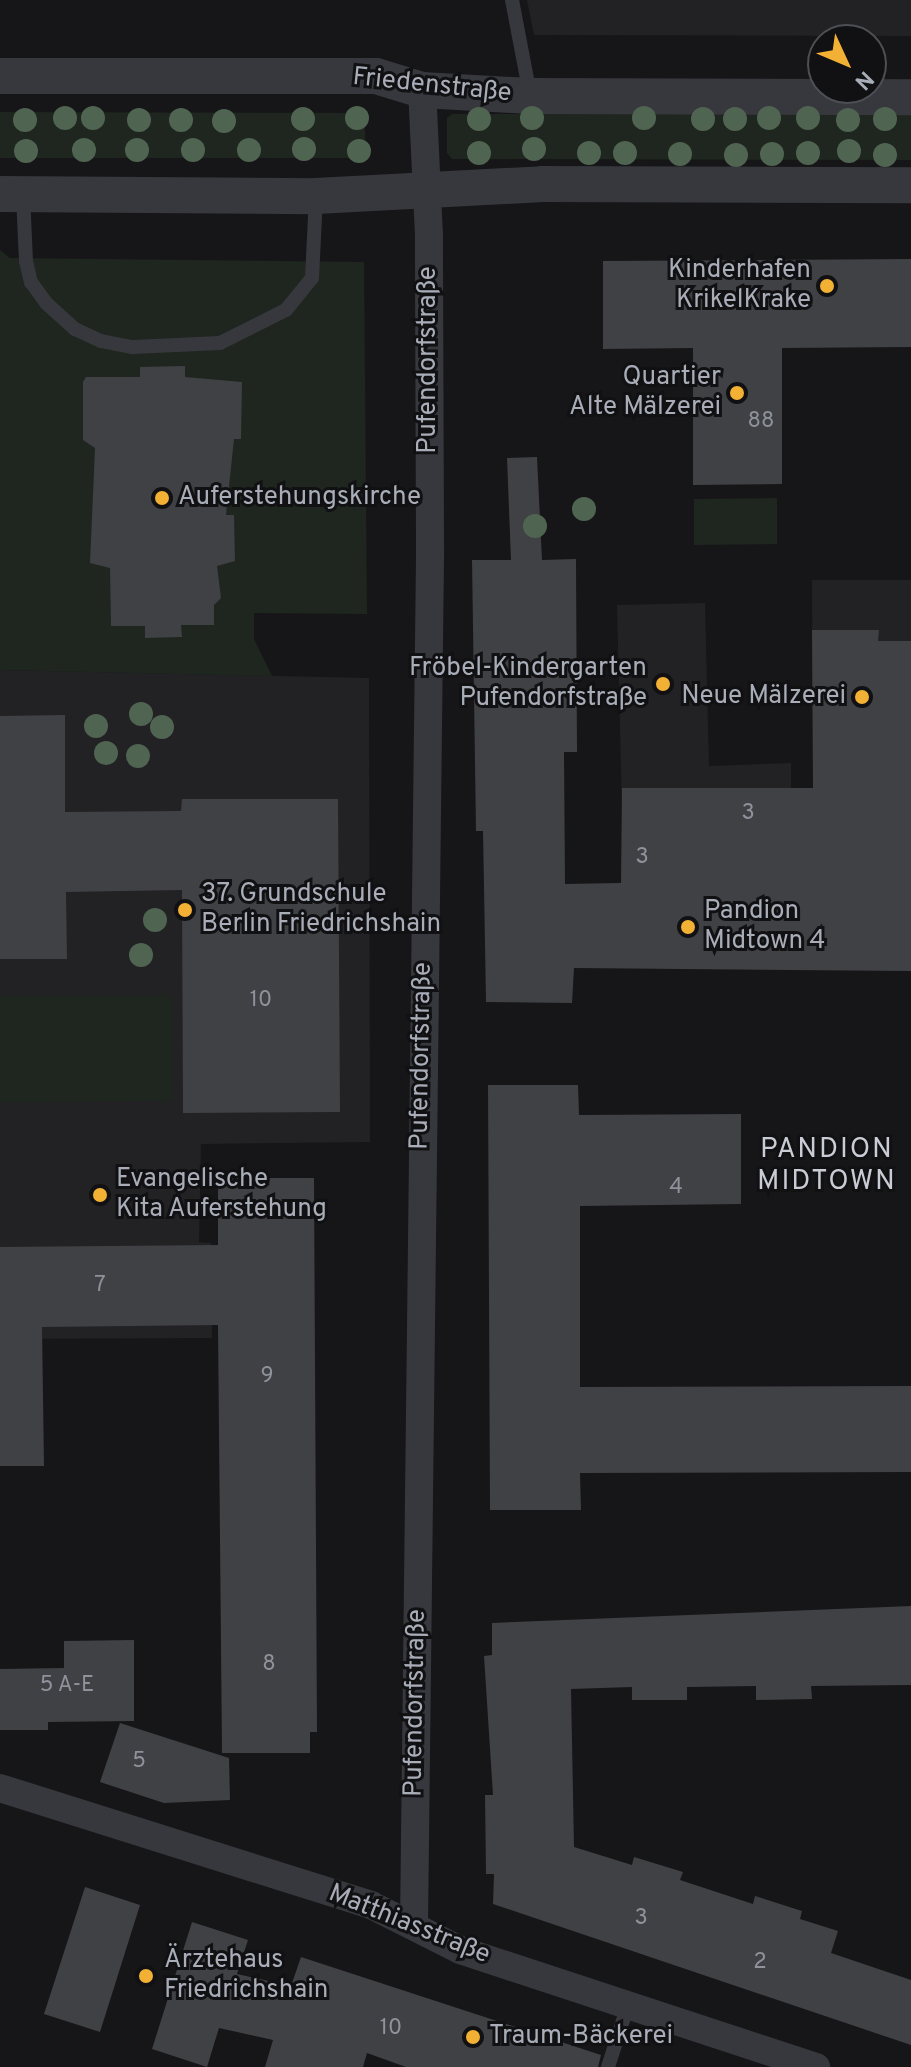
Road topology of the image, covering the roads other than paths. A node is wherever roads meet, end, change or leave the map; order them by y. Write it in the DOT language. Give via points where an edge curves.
graph roads {
  1 [pos="512,0"];
  2 [pos="0,76"];
  3 [pos="422,90"];
  4 [pos="530,96"];
  5 [pos="911,97"];
  6 [pos="911,185"];
  7 [pos="424,191"];
  8 [pos="11,194"];
  9 [pos="316,196"];
  10 [pos="0,1788"];
  11 [pos="414,1925"];
  12 [pos="628,2005"];
  13 [pos="608,2067"];
  14 [pos="816,2067"];
  1 -- 4 [label="lane"];
  2 -- 3 [label="street, Friedenstraße" via="376,76"];
  3 -- 4 [label="street, Friedenstraße"];
  3 -- 7 [label="street, Pufendorfstraße"];
  4 -- 5 [label="street, Friedenstraße"];
  6 -- 7 [label="street" via="543,184"];
  7 -- 9 [label="street"];
  7 -- 11 [label="street, Pufendorfstraße" via="429,236 430,547"];
  8 -- 9 [label="street"];
  8 -- 9 [label="lane" via="31,282 46,303 75,329 133,347 220,343 286,310 312,278"];
  10 -- 11 [label="street, Matthiasstraße" via="371,1905"];
  11 -- 12 [label="street, Matthiasstraße" via="460,1950"];
  12 -- 13 [label="lane"];
  12 -- 14 [label="street, Matthiasstraße"];
}
